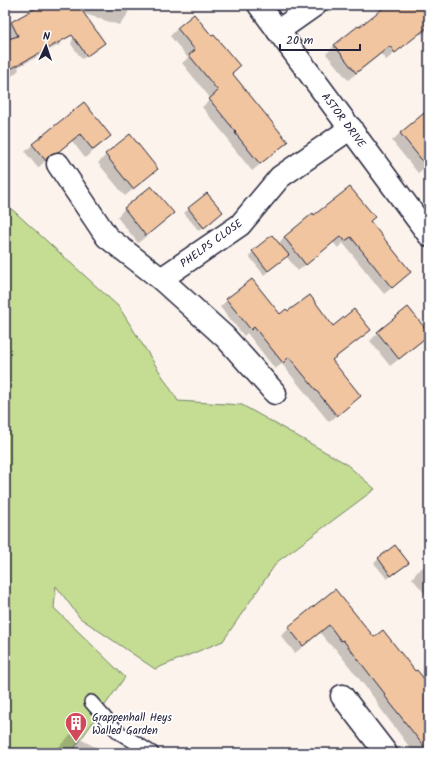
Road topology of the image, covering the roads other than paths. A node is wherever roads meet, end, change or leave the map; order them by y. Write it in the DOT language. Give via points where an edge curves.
graph roads {
  1 [pos="259,5"];
  2 [pos="315,5"];
  3 [pos="278,31"];
  4 [pos="351,128"];
  5 [pos="58,164"];
  6 [pos="429,235"];
  7 [pos="161,279"];
  8 [pos="275,394"];
  9 [pos="342,696"];
  10 [pos="91,702"];
  11 [pos="152,753"];
  12 [pos="386,753"];
  1 -- 3 [label="street, ASTOR DRIVE"];
  2 -- 3 [label="street"];
  3 -- 4 [label="street, ASTOR DRIVE"];
  4 -- 6 [label="street, ASTOR DRIVE"];
  4 -- 7 [label="street, PHELPS CLOSE" via="280,177 240,225"];
  5 -- 7 [label="street" via="107,237"];
  7 -- 8 [label="street" via="225,337"];
  9 -- 12 [label="street"];
  10 -- 11 [label="lane" via="120,733"];
}
